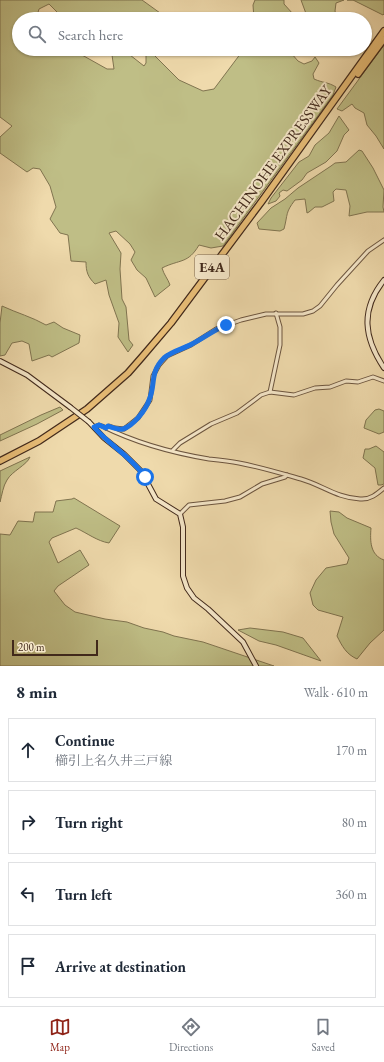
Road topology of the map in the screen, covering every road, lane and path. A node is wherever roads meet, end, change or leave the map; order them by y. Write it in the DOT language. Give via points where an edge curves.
graph roads {
  1 [pos="384,31"];
  2 [pos="384,39"];
  3 [pos="372,48"];
  4 [pos="372,55"];
  5 [pos="366,56"];
  6 [pos="371,56"];
  7 [pos="384,240"];
  8 [pos="384,280"];
  9 [pos="276,313"];
  10 [pos="0,361"];
  11 [pos="384,368"];
  12 [pos="384,381"];
  13 [pos="270,392"];
  14 [pos="94,427"];
  15 [pos="106,428"];
  16 [pos="173,450"];
  17 [pos="0,463"];
  18 [pos="287,475"];
  19 [pos="384,488"];
  20 [pos="180,514"];
  21 [pos="256,666"];
  1 -- 3 [label="highway, HACHINOHE EXPRESSWAY / E4A"];
  2 -- 4 [label="highway, HACHINOHE EXPRESSWAY / E4A"];
  5 -- 17 [label="highway, HACHINOHE EXPRESSWAY / E4A" via="175,317 142,357 87,409"];
  6 -- 17 [label="highway, HACHINOHE EXPRESSWAY / E4A" via="144,359 107,396 74,422 40,444"];
  7 -- 9 [label="street" via="368,251 316,310 303,314"];
  8 -- 11 [label="main road" via="373,298 367,324 371,345"];
  9 -- 13 [label="street" via="280,327 280,345"];
  9 -- 15 [label="street" via="251,316 226,325 167,356 153,376 150,400 138,418 124,429 108,426"];
  10 -- 14 [label="main road, bridge" via="27,375"];
  12 -- 13 [label="street" via="373,377 358,382 346,381 330,387 315,388 299,395"];
  13 -- 16 [label="street" via="261,395 237,414 211,424"];
  14 -- 15 [label="street" via="99,425"];
  14 -- 20 [label="main road" via="141,471 158,501"];
  15 -- 16 [label="street" via="131,439"];
  16 -- 18 [label="street"];
  18 -- 19 [label="street" via="314,483 345,498 362,500 374,496"];
  18 -- 20 [label="street" via="262,484 240,497 189,505"];
  20 -- 21 [label="main road" via="183,527 183,576 188,588 194,598 243,642"];
}
